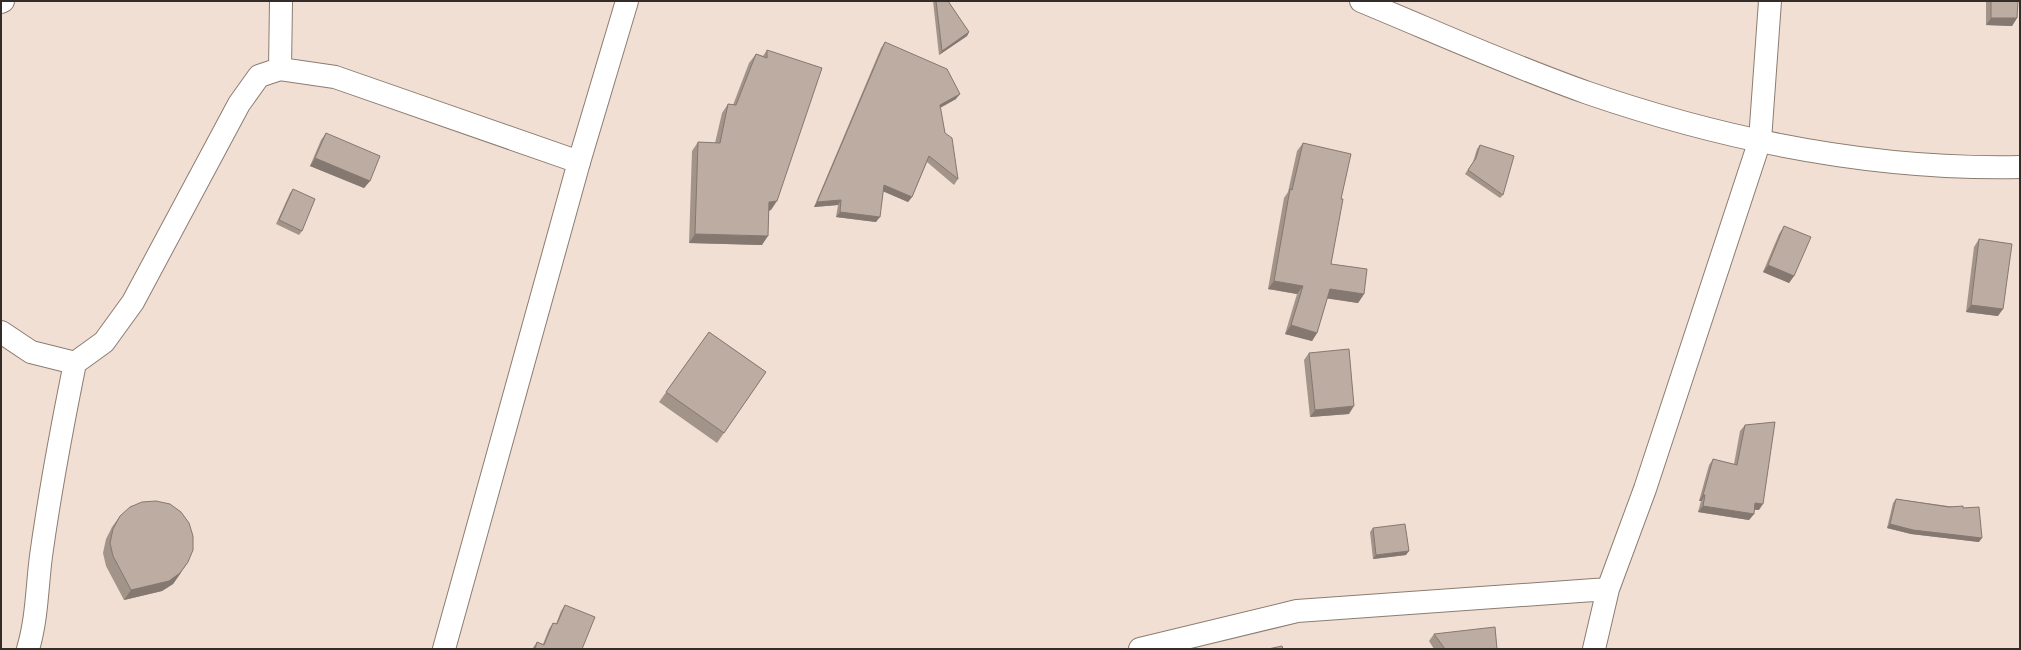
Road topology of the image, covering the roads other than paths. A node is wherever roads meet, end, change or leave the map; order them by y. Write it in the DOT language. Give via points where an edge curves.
graph roads {
  1 [pos="281,1"];
  2 [pos="627,1"];
  3 [pos="1361,1"];
  4 [pos="1770,1"];
  5 [pos="280,69"];
  6 [pos="1760,140"];
  7 [pos="579,162"];
  8 [pos="2020,167"];
  9 [pos="1,332"];
  10 [pos="75,363"];
  11 [pos="1608,589"];
  12 [pos="28,649"];
  13 [pos="444,649"];
  14 [pos="1140,649"];
  15 [pos="1594,649"];
  1 -- 5 [label="main road"];
  2 -- 7 [label="main road"];
  3 -- 6 [label="main road" via="1588,93 1673,119"];
  4 -- 6 [label="main road"];
  5 -- 7 [label="main road" via="335,77"];
  5 -- 10 [label="main road" via="259,76 240,104 133,302 104,342"];
  6 -- 8 [label="main road" via="1885,160"];
  6 -- 11 [label="main road" via="1645,489"];
  7 -- 13 [label="main road"];
  9 -- 10 [label="main road" via="31,352"];
  10 -- 12 [label="main road" via="41,555 32,636"];
  11 -- 14 [label="main road" via="1297,611"];
  11 -- 15 [label="main road"];
}
